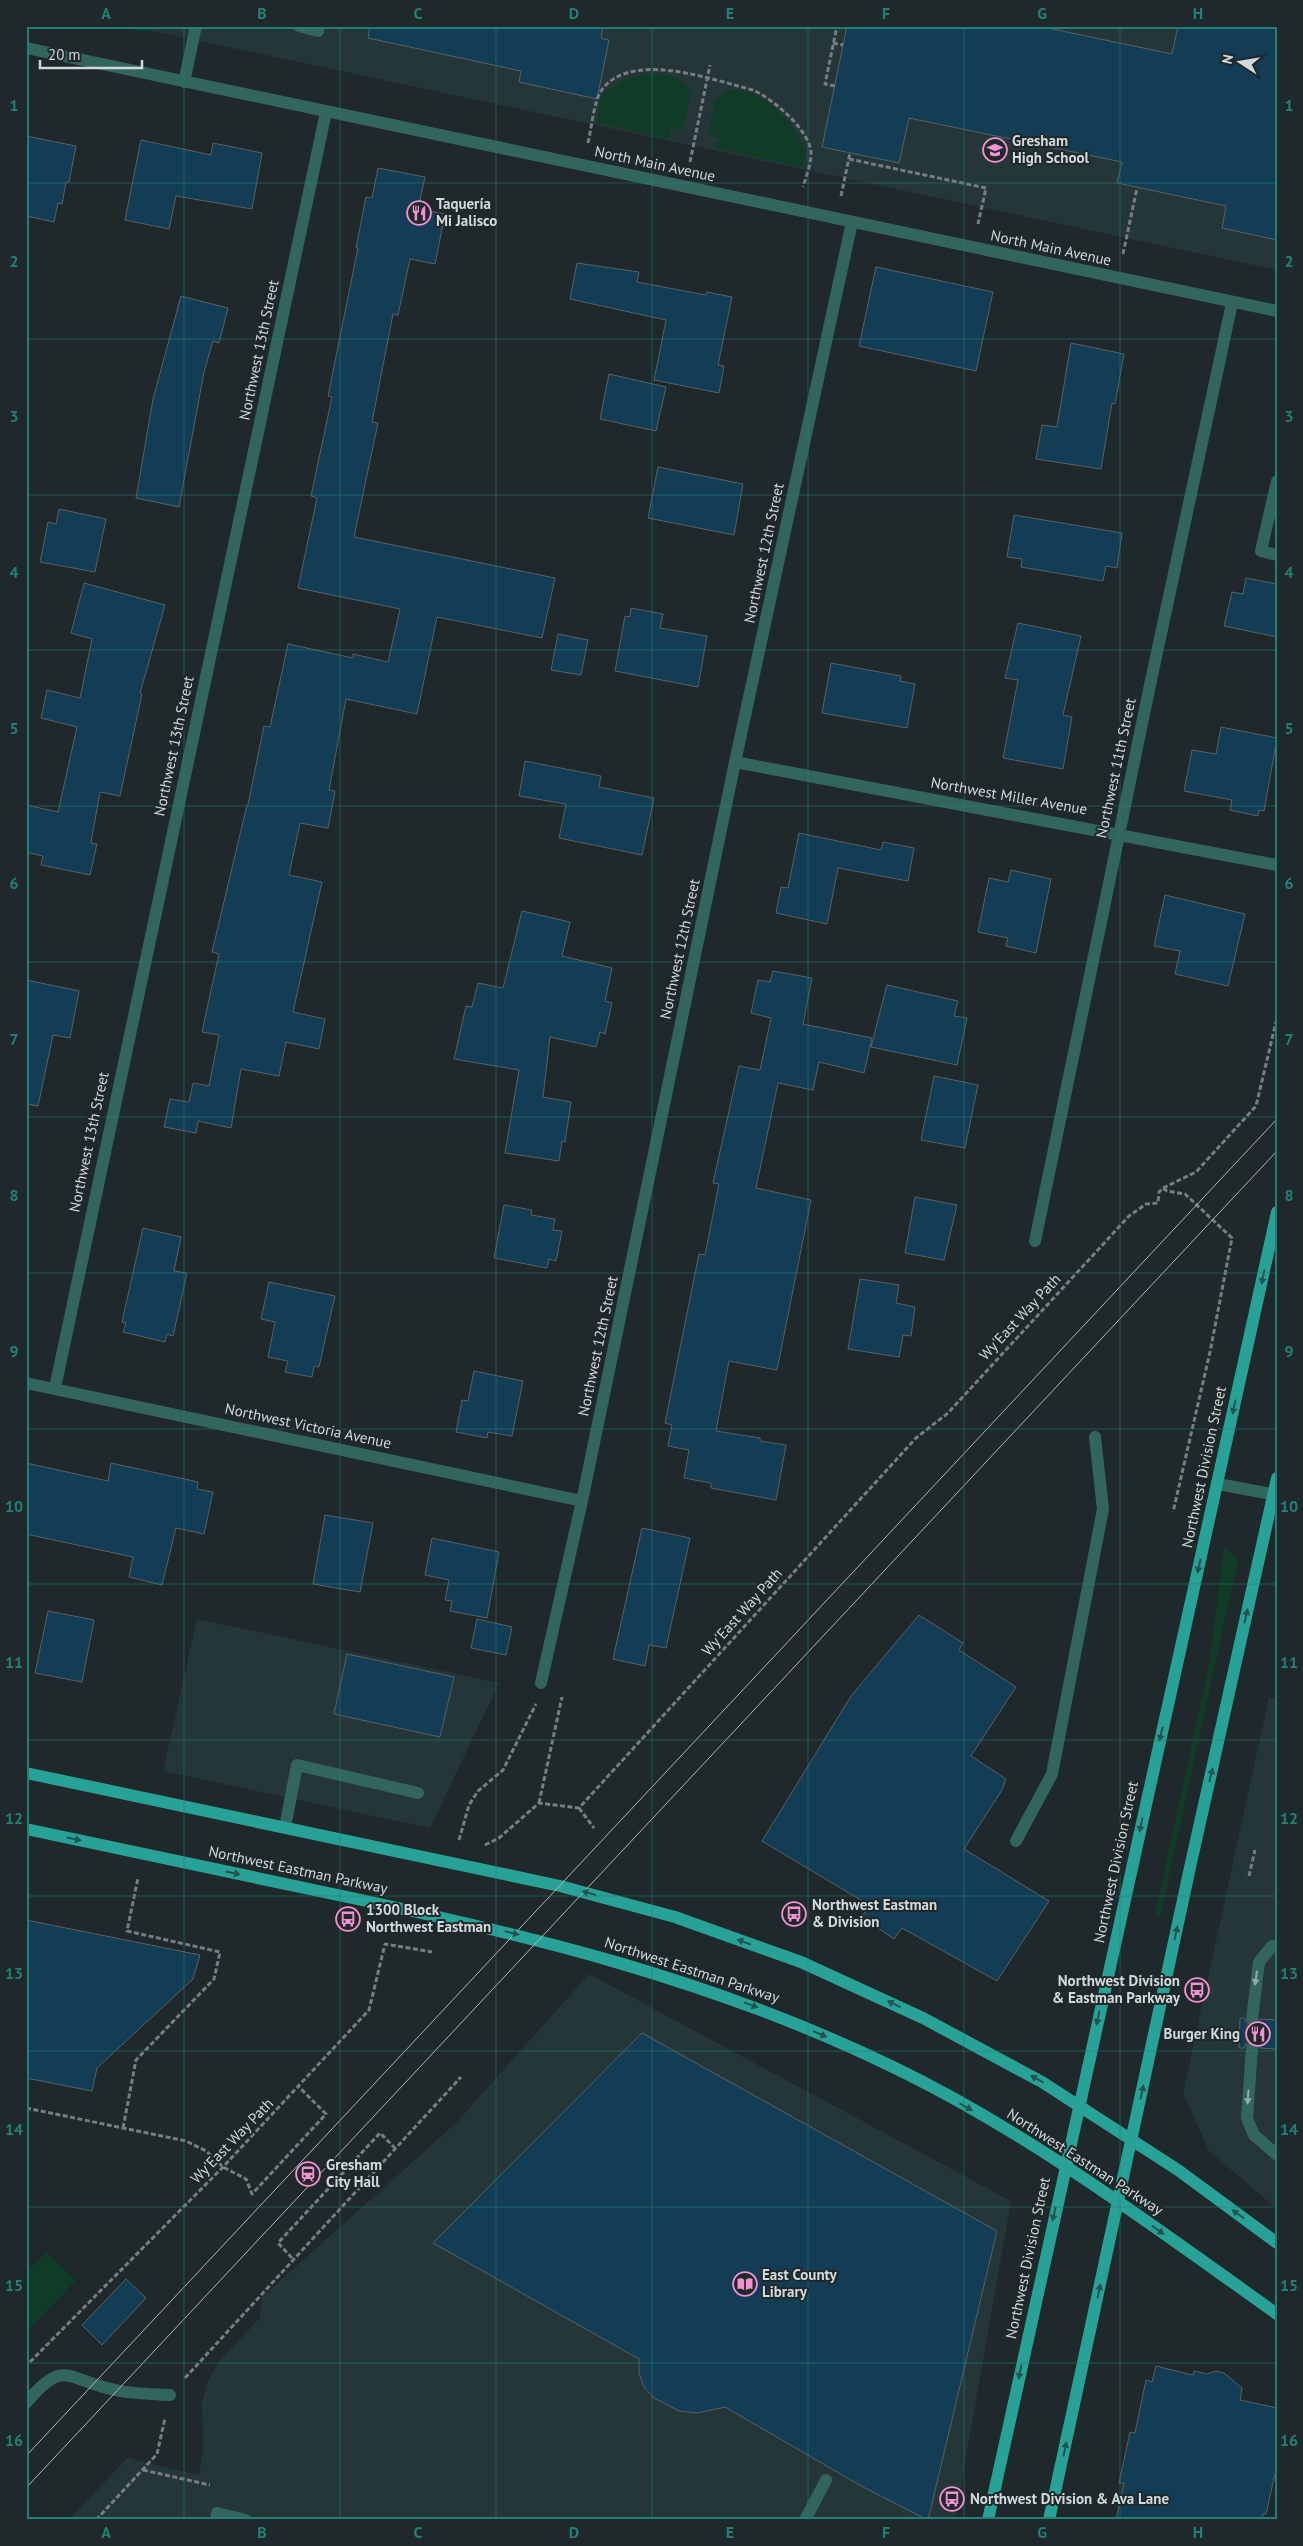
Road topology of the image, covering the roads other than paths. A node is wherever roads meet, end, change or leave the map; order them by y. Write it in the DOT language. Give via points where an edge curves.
graph roads {
  1 [pos="196,26"];
  2 [pos="298,26"];
  3 [pos="318,31"];
  4 [pos="26,48"];
  5 [pos="184,82"];
  6 [pos="326,112"];
  7 [pos="852,222"];
  8 [pos="1232,303"];
  9 [pos="1277,312"];
  10 [pos="1277,481"];
  11 [pos="1277,555"];
  12 [pos="735,762"];
  13 [pos="1119,833"];
  14 [pos="1277,865"];
  15 [pos="1277,1212"];
  16 [pos="1035,1241"];
  17 [pos="26,1383"];
  18 [pos="55,1388"];
  19 [pos="1095,1437"];
  20 [pos="1277,1478"];
  21 [pos="1218,1484"];
  22 [pos="1275,1495"];
  23 [pos="582,1501"];
  24 [pos="542,1683"];
  25 [pos="26,1773"];
  26 [pos="418,1793"];
  27 [pos="285,1827"];
  28 [pos="26,1829"];
  29 [pos="1016,1841"];
  30 [pos="1277,1947"];
  31 [pos="1252,2019"];
  32 [pos="1252,2048"];
  33 [pos="1078,2105"];
  34 [pos="1132,2140"];
  35 [pos="1277,2155"];
  36 [pos="1064,2166"];
  37 [pos="1118,2203"];
  38 [pos="1277,2243"];
  39 [pos="1277,2314"];
  40 [pos="170,2395"];
  41 [pos="26,2402"];
  42 [pos="826,2480"];
  43 [pos="216,2517"];
  44 [pos="246,2520"];
  45 [pos="805,2520"];
  46 [pos="988,2520"];
  47 [pos="1050,2520"];
  1 -- 5 [label="street"];
  2 -- 3 [label="street"];
  4 -- 5 [label="street, North Main Avenue"];
  5 -- 6 [label="street, North Main Avenue"];
  6 -- 7 [label="street, North Main Avenue"];
  6 -- 18 [label="street, Northwest 13th Street"];
  7 -- 8 [label="street, North Main Avenue"];
  7 -- 12 [label="street, Northwest 12th Street"];
  8 -- 9 [label="street, North Main Avenue"];
  8 -- 13 [label="street, Northwest 11th Street"];
  10 -- 11 [label="street" via="1261,551"];
  12 -- 13 [label="street, Northwest Miller Avenue"];
  12 -- 23 [label="street, Northwest 12th Street"];
  13 -- 14 [label="street, Northwest Miller Avenue"];
  13 -- 16 [label="street, Northwest 11th Street"];
  15 -- 21 [label="main road, Northwest Division Street, one-way"];
  17 -- 18 [label="street, Northwest Victoria Avenue"];
  18 -- 23 [label="street, Northwest Victoria Avenue"];
  19 -- 29 [label="street" via="1103,1509 1052,1774"];
  20 -- 22 [label="main road"];
  21 -- 22 [label="street"];
  21 -- 33 [label="main road, Northwest Division Street, one-way"];
  34 -- 22 [label="main road, one-way"];
  23 -- 24 [label="street, Northwest 12th Street"];
  25 -- 27 [label="main road"];
  26 -- 27 [label="street" via="297,1765"];
  33 -- 27 [label="main road, one-way" via="923,2018 801,1962 641,1907 454,1862"];
  28 -- 36 [label="main road, Northwest Eastman Parkway, one-way" via="515,1934 668,1976 776,2014 896,2068 1025,2139"];
  30 -- 31 [label="street, one-way" via="1272,1946 1259,1962"];
  32 -- 35 [label="street, one-way" via="1247,2118 1254,2135"];
  33 -- 34 [label="main road"];
  33 -- 36 [label="main road, Northwest Division Street"];
  34 -- 37 [label="main road"];
  38 -- 34 [label="main road, one-way"];
  36 -- 37 [label="main road, Northwest Eastman Parkway"];
  36 -- 46 [label="main road, Northwest Division Street, one-way"];
  37 -- 39 [label="main road, Northwest Eastman Parkway, one-way"];
  47 -- 37 [label="main road, one-way"];
  40 -- 41 [label="street" via="116,2391 66,2375 43,2383"];
  42 -- 45 [label="street"];
  43 -- 44 [label="street"];
}
